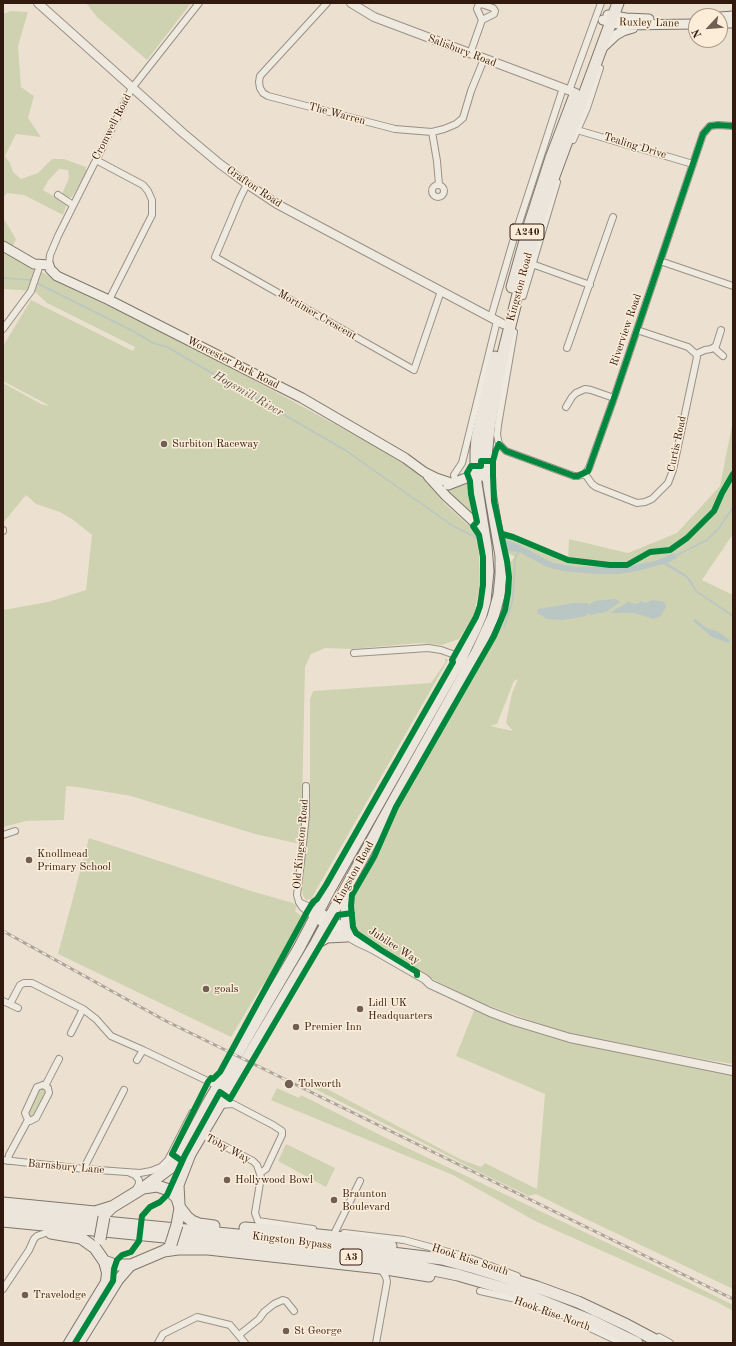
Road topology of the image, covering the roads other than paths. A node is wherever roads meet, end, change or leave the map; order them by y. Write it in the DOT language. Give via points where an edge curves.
graph roads {
  1 [pos="38,3"];
  2 [pos="199,3"];
  3 [pos="327,3"];
  4 [pos="351,3"];
  5 [pos="601,3"];
  6 [pos="610,3"];
  7 [pos="618,3"];
  8 [pos="688,17"];
  9 [pos="608,18"];
  10 [pos="482,20"];
  11 [pos="688,24"];
  12 [pos="642,25"];
  13 [pos="609,42"];
  14 [pos="600,51"];
  15 [pos="470,54"];
  16 [pos="484,59"];
  17 [pos="132,88"];
  18 [pos="569,91"];
  19 [pos="733,126"];
  20 [pos="577,130"];
  21 [pos="432,132"];
  22 [pos="96,160"];
  23 [pos="693,164"];
  24 [pos="247,184"];
  25 [pos="439,185"];
  26 [pos="58,195"];
  27 [pos="73,205"];
  28 [pos="613,217"];
  29 [pos="3,246"];
  30 [pos="215,257"];
  31 [pos="660,261"];
  32 [pos="210,262"];
  33 [pos="532,264"];
  34 [pos="42,268"];
  35 [pos="590,285"];
  36 [pos="733,286"];
  37 [pos="441,291"];
  38 [pos="109,300"];
  39 [pos="497,321"];
  40 [pos="3,329"];
  41 [pos="637,330"];
  42 [pos="721,330"];
  43 [pos="567,348"];
  44 [pos="714,348"];
  45 [pos="696,354"];
  46 [pos="723,356"];
  47 [pos="614,398"];
  48 [pos="566,407"];
  49 [pos="424,472"];
  50 [pos="476,474"];
  51 [pos="585,474"];
  52 [pos="453,482"];
  53 [pos="489,482"];
  54 [pos="444,495"];
  55 [pos="468,516"];
  56 [pos="481,518"];
  57 [pos="485,539"];
  58 [pos="354,653"];
  59 [pos="461,658"];
  60 [pos="306,786"];
  61 [pos="15,832"];
  62 [pos="3,834"];
  63 [pos="350,881"];
  64 [pos="322,918"];
  65 [pos="348,934"];
  66 [pos="316,943"];
  67 [pos="3,1001"];
  68 [pos="10,1004"];
  69 [pos="18,1008"];
  70 [pos="83,1009"];
  71 [pos="70,1033"];
  72 [pos="142,1050"];
  73 [pos="59,1059"];
  74 [pos="137,1060"];
  75 [pos="733,1070"];
  76 [pos="45,1086"];
  77 [pos="218,1086"];
  78 [pos="124,1090"];
  79 [pos="218,1106"];
  80 [pos="192,1113"];
  81 [pos="28,1120"];
  82 [pos="201,1134"];
  83 [pos="6,1161"];
  84 [pos="85,1169"];
  85 [pos="129,1172"];
  86 [pos="260,1173"];
  87 [pos="360,1181"];
  88 [pos="138,1191"];
  89 [pos="3,1203"];
  90 [pos="179,1206"];
  91 [pos="112,1207"];
  92 [pos="3,1212"];
  93 [pos="258,1220"];
  94 [pos="3,1221"];
  95 [pos="3,1228"];
  96 [pos="248,1229"];
  97 [pos="48,1232"];
  98 [pos="335,1232"];
  99 [pos="167,1248"];
  100 [pos="102,1258"];
  101 [pos="442,1259"];
  102 [pos="132,1266"];
  103 [pos="380,1268"];
  104 [pos="504,1288"];
  105 [pos="3,1289"];
  106 [pos="480,1291"];
  107 [pos="294,1311"];
  108 [pos="239,1336"];
  109 [pos="69,1343"];
  110 [pos="79,1343"];
  111 [pos="158,1343"];
  112 [pos="245,1343"];
  113 [pos="376,1343"];
  114 [pos="622,1343"];
  115 [pos="637,1343"];
  116 [pos="661,1343"];
  117 [pos="670,1343"];
  1 -- 17 [label="street, Grafton Road"];
  2 -- 17 [label="street, Cromwell Road"];
  3 -- 21 [label="street, The Warren" via="260,76 260,88 264,93 395,129"];
  4 -- 15 [label="street, Salisbury Road" via="374,17"];
  5 -- 18 [label="street"];
  6 -- 9 [label="highway, Kingston Road / A240"];
  7 -- 9 [label="highway, Kingston Road / A240"];
  8 -- 9 [label="main road, Ruxley Lane"];
  9 -- 12 [label="main road, Ruxley Lane" via="621,25"];
  9 -- 14 [label="highway, Kingston Road / A240"];
  9 -- 18 [label="highway, Kingston Road / A240"];
  10 -- 15 [label="street"];
  11 -- 12 [label="main road, Ruxley Lane"];
  12 -- 13 [label="main road" via="624,31"];
  13 -- 14 [label="main road"];
  13 -- 20 [label="street, Kingston Road"];
  14 -- 53 [label="highway, Kingston Road / A240" via="547,195 517,296 491,415 486,457"];
  15 -- 16 [label="street, Salisbury Road"];
  16 -- 18 [label="street, Salisbury Road"];
  16 -- 21 [label="street, The Warren" via="463,118 456,124"];
  17 -- 22 [label="street, Cromwell Road"];
  17 -- 24 [label="street, Grafton Road"];
  18 -- 39 [label="highway, Kingston Road / A240" via="551,158"];
  19 -- 23 [label="street, Riverview Road" via="710,126 705,131"];
  20 -- 23 [label="street, Tealing Drive"];
  20 -- 33 [label="street, Kingston Road" via="558,180"];
  21 -- 25 [label="street"];
  22 -- 27 [label="street, Cromwell Road"];
  22 -- 38 [label="street" via="142,185 152,200 152,215"];
  23 -- 31 [label="street, Riverview Road"];
  24 -- 30 [label="street"];
  24 -- 37 [label="street, Grafton Road" via="277,204"];
  26 -- 27 [label="street"];
  27 -- 34 [label="street, Cromwell Road"];
  28 -- 35 [label="street"];
  29 -- 34 [label="main road"];
  30 -- 32 [label="street"];
  30 -- 37 [label="street, Mortimer Crescent" via="415,374"];
  31 -- 36 [label="street"];
  31 -- 41 [label="street, Riverview Road"];
  33 -- 35 [label="street"];
  33 -- 51 [label="street, Kingston Road" via="518,312 507,366 497,434 499,444 506,451 574,476"];
  34 -- 38 [label="main road, Worcester Park Road" via="50,269 57,276"];
  34 -- 40 [label="street, Cromwell Road" via="31,291"];
  35 -- 43 [label="street"];
  37 -- 39 [label="street, Grafton Road"];
  38 -- 49 [label="main road, Worcester Park Road" via="302,398 405,458"];
  39 -- 50 [label="highway, Kingston Road / A240" via="477,438"];
  39 -- 52 [label="street" via="462,463 454,475"];
  41 -- 45 [label="street" via="688,347"];
  41 -- 47 [label="street, Riverview Road"];
  42 -- 44 [label="street"];
  44 -- 45 [label="street"];
  44 -- 46 [label="street"];
  45 -- 51 [label="street, Curtis Road" via="673,470 668,483 652,499 637,503 596,487"];
  47 -- 48 [label="street" via="585,389 576,393"];
  47 -- 51 [label="street, Riverview Road"];
  49 -- 52 [label="main road"];
  49 -- 54 [label="main road"];
  50 -- 52 [label="main road"];
  50 -- 53 [label="main road" via="481,473"];
  50 -- 56 [label="highway, Kingston Road / A240"];
  52 -- 54 [label="main road" via="445,488"];
  53 -- 56 [label="main road" via="487,511"];
  53 -- 63 [label="highway, Kingston Road / A240" via="501,556 499,595 493,617 485,637"];
  54 -- 55 [label="main road"];
  55 -- 56 [label="main road"];
  55 -- 57 [label="main road" via="479,527"];
  56 -- 57 [label="highway, A240"];
  57 -- 59 [label="highway, Kingston Road / A240" via="488,571 485,601"];
  58 -- 59 [label="street" via="428,648"];
  59 -- 64 [label="highway, Kingston Road / A240"];
  60 -- 64 [label="street, Old Kingston Road" via="298,902"];
  61 -- 62 [label="street"];
  63 -- 64 [label="highway, Kingston Road / A240"];
  63 -- 65 [label="highway" via="346,907"];
  64 -- 65 [label="street, Jubilee Way"];
  64 -- 66 [label="highway, Kingston Road / A240"];
  64 -- 77 [label="highway" via="299,948"];
  65 -- 66 [label="highway"];
  65 -- 75 [label="street, Jubilee Way" via="435,983 441,989 514,1021 570,1038"];
  66 -- 79 [label="highway, Kingston Road / A240"];
  67 -- 68 [label="street"];
  68 -- 69 [label="street"];
  68 -- 70 [label="street" via="20,985 29,982"];
  70 -- 71 [label="street"];
  70 -- 72 [label="street" via="111,1036"];
  72 -- 74 [label="street"];
  72 -- 77 [label="street"];
  73 -- 76 [label="street"];
  76 -- 81 [label="street" via="37,1087 25,1113"];
  76 -- 81 [label="street" via="49,1093 36,1118"];
  77 -- 88 [label="highway" via="176,1162"];
  78 -- 84 [label="street"];
  79 -- 82 [label="highway, Kingston Road / A240"];
  79 -- 86 [label="street" via="233,1104 280,1129 282,1135 266,1169"];
  80 -- 85 [label="street, Barnsbury Lane" via="165,1164 151,1171"];
  81 -- 83 [label="street"];
  82 -- 86 [label="street, Toby Way" via="253,1161"];
  82 -- 90 [label="highway, Kingston Road / A240" via="178,1184"];
  83 -- 84 [label="street, Barnsbury Lane"];
  84 -- 85 [label="street, Barnsbury Lane"];
  85 -- 88 [label="street" via="135,1175 139,1182"];
  86 -- 93 [label="street, Toby Way" via="255,1213"];
  87 -- 98 [label="street"];
  88 -- 90 [label="highway" via="157,1186 165,1188 174,1194"];
  88 -- 91 [label="highway"];
  89 -- 91 [label="highway" via="95,1212"];
  90 -- 96 [label="highway" via="187,1217 199,1224"];
  90 -- 99 [label="highway, A240, bridge" via="177,1225"];
  91 -- 100 [label="highway, bridge" via="104,1217 99,1250"];
  92 -- 101 [label="highway, Kingston Bypass / A3" via="268,1238"];
  93 -- 96 [label="street"];
  93 -- 98 [label="street, Hook Rise South"];
  94 -- 104 [label="highway, Kingston Bypass / A3" via="378,1260 458,1275"];
  95 -- 97 [label="highway"];
  96 -- 101 [label="highway" via="364,1241"];
  97 -- 100 [label="highway" via="81,1238 95,1248"];
  97 -- 105 [label="street" via="34,1239"];
  98 -- 117 [label="street, Hook Rise South" via="404,1240 467,1257 560,1290"];
  99 -- 102 [label="highway"];
  99 -- 103 [label="highway" via="208,1249"];
  100 -- 102 [label="highway" via="115,1265"];
  100 -- 109 [label="main road" via="107,1274 106,1282"];
  101 -- 116 [label="highway, Kingston Bypass / A3" via="578,1302"];
  102 -- 110 [label="main road" via="118,1280"];
  103 -- 104 [label="highway"];
  103 -- 113 [label="street" via="387,1282"];
  104 -- 115 [label="highway, Kingston Bypass / A3" via="561,1308"];
  106 -- 114 [label="street, Hook Rise North" via="516,1299 558,1313"];
  107 -- 108 [label="street" via="286,1301 274,1304"];
  108 -- 111 [label="street" via="230,1325 197,1317 163,1334"];
  108 -- 112 [label="street"];
}
